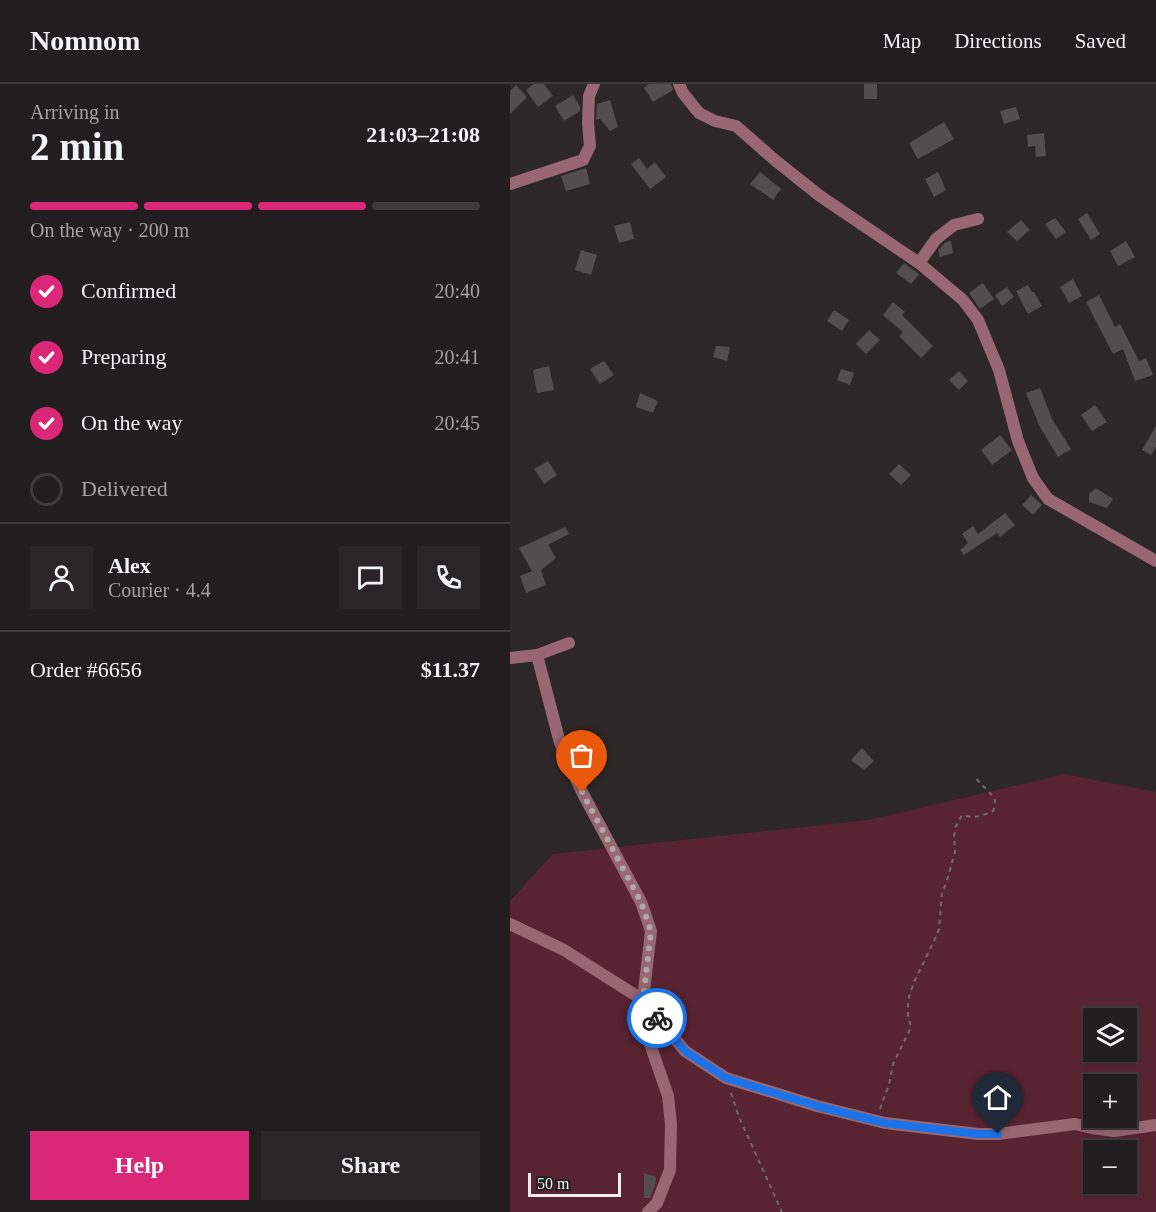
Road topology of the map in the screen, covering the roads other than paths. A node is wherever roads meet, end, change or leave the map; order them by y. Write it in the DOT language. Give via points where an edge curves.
graph roads {
  1 [pos="594,84"];
  2 [pos="679,84"];
  3 [pos="510,183"];
  4 [pos="978,219"];
  5 [pos="919,263"];
  6 [pos="1156,561"];
  7 [pos="569,643"];
  8 [pos="537,656"];
  9 [pos="510,658"];
  10 [pos="510,924"];
  11 [pos="643,1000"];
  12 [pos="1156,1125"];
  13 [pos="648,1212"];
  1 -- 3 [label="street" via="589,96 590,147 583,160"];
  2 -- 5 [label="street" via="699,113 736,126 820,196"];
  4 -- 5 [label="street" via="954,225 936,239"];
  5 -- 6 [label="street" via="963,300 978,320 999,370 1018,441 1033,478 1048,499"];
  7 -- 8 [label="street"];
  8 -- 9 [label="street"];
  8 -- 11 [label="street" via="560,743 641,902 651,931"];
  10 -- 11 [label="street" via="564,950"];
  11 -- 12 [label="street" via="685,1051 726,1078 817,1106 876,1120 978,1134 1075,1124 1114,1131"];
  11 -- 13 [label="street" via="648,1038 668,1096 671,1124 670,1170 657,1203"];
}
